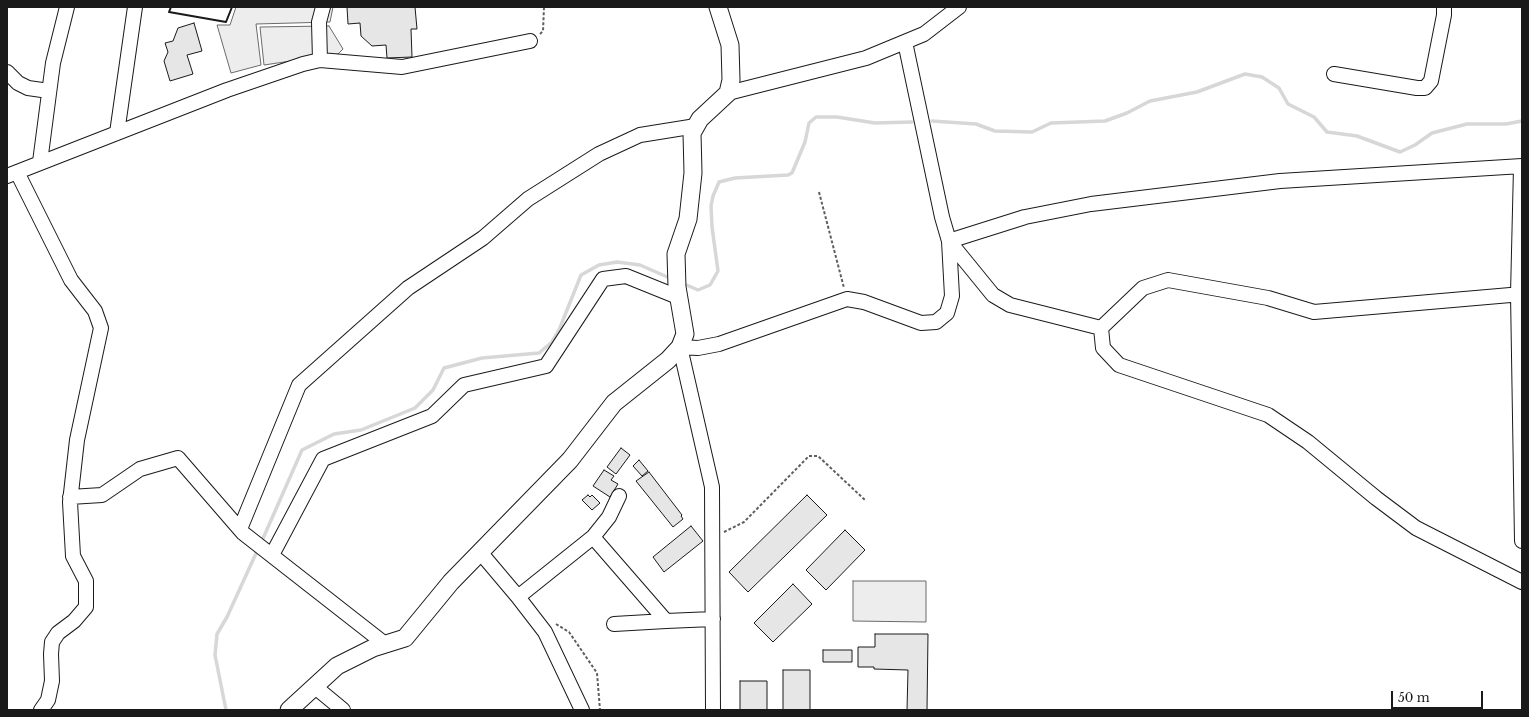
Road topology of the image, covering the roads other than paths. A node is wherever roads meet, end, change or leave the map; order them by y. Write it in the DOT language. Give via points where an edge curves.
graph roads {
  1 [pos="67,7"];
  2 [pos="135,7"];
  3 [pos="323,7"];
  4 [pos="718,7"];
  5 [pos="959,7"];
  6 [pos="1444,7"];
  7 [pos="530,41"];
  8 [pos="905,42"];
  9 [pos="320,60"];
  10 [pos="7,72"];
  11 [pos="1334,74"];
  12 [pos="49,91"];
  13 [pos="728,93"];
  14 [pos="696,126"];
  15 [pos="117,132"];
  16 [pos="40,162"];
  17 [pos="1521,166"];
  18 [pos="12,174"];
  19 [pos="949,240"];
  20 [pos="677,286"];
  21 [pos="1520,294"];
  22 [pos="1101,328"];
  23 [pos="680,347"];
  24 [pos="1521,444"];
  25 [pos="619,496"];
  26 [pos="70,497"];
  27 [pos="240,529"];
  28 [pos="593,537"];
  29 [pos="1522,541"];
  30 [pos="264,549"];
  31 [pos="480,552"];
  32 [pos="1522,582"];
  33 [pos="518,597"];
  34 [pos="713,619"];
  35 [pos="666,621"];
  36 [pos="614,624"];
  37 [pos="385,644"];
  38 [pos="314,686"];
  39 [pos="41,710"];
  40 [pos="289,710"];
  41 [pos="343,710"];
  42 [pos="582,710"];
  43 [pos="713,710"];
  1 -- 12 [label="street" via="53,62"];
  2 -- 15 [label="street"];
  3 -- 9 [label="street" via="319,22"];
  4 -- 13 [label="main road" via="730,45 731,80"];
  5 -- 8 [label="street" via="924,34"];
  6 -- 11 [label="street" via="1431,81 1425,88"];
  7 -- 9 [label="street" via="402,67"];
  8 -- 13 [label="street" via="866,58"];
  8 -- 19 [label="street"];
  9 -- 15 [label="street" via="227,90"];
  10 -- 12 [label="street" via="28,88"];
  12 -- 16 [label="street"];
  13 -- 14 [label="main road" via="700,119"];
  14 -- 20 [label="main road" via="692,133 693,173 688,219 676,254"];
  14 -- 27 [label="street" via="640,135 599,154 528,199 483,238 408,288 299,385"];
  15 -- 16 [label="street"];
  16 -- 18 [label="street"];
  17 -- 19 [label="street" via="1280,181 1091,204 1025,217"];
  17 -- 21 [label="street"];
  18 -- 26 [label="street" via="71,280 95,311 101,328 77,440"];
  19 -- 22 [label="street" via="993,295 1010,305"];
  19 -- 23 [label="street" via="952,296 947,312 936,322 921,323 864,302 847,299 719,344 698,348"];
  20 -- 23 [label="main road" via="685,334"];
  20 -- 30 [label="street" via="626,276 603,279 546,366 464,385 432,416 323,460"];
  21 -- 22 [label="street" via="1314,312 1268,298 1168,280 1143,288"];
  21 -- 24 [label="street"];
  22 -- 32 [label="street" via="1103,348 1119,365 1268,415 1308,442 1416,528"];
  23 -- 31 [label="main road" via="668,360 614,403 570,460"];
  23 -- 34 [label="street" via="712,487"];
  24 -- 29 [label="street"];
  25 -- 28 [label="street" via="609,517"];
  26 -- 27 [label="street" via="102,495 140,468 178,458"];
  26 -- 39 [label="street" via="73,556 86,581 86,607 52,642 52,681 48,700"];
  27 -- 30 [label="street"];
  28 -- 33 [label="street"];
  28 -- 35 [label="street"];
  30 -- 37 [label="street"];
  31 -- 33 [label="street"];
  31 -- 37 [label="main road" via="451,582 406,638"];
  33 -- 42 [label="street" via="545,632"];
  34 -- 35 [label="street"];
  34 -- 43 [label="street"];
  35 -- 36 [label="street"];
  37 -- 38 [label="main road" via="337,666"];
  38 -- 40 [label="main road"];
  38 -- 41 [label="street"];
}
